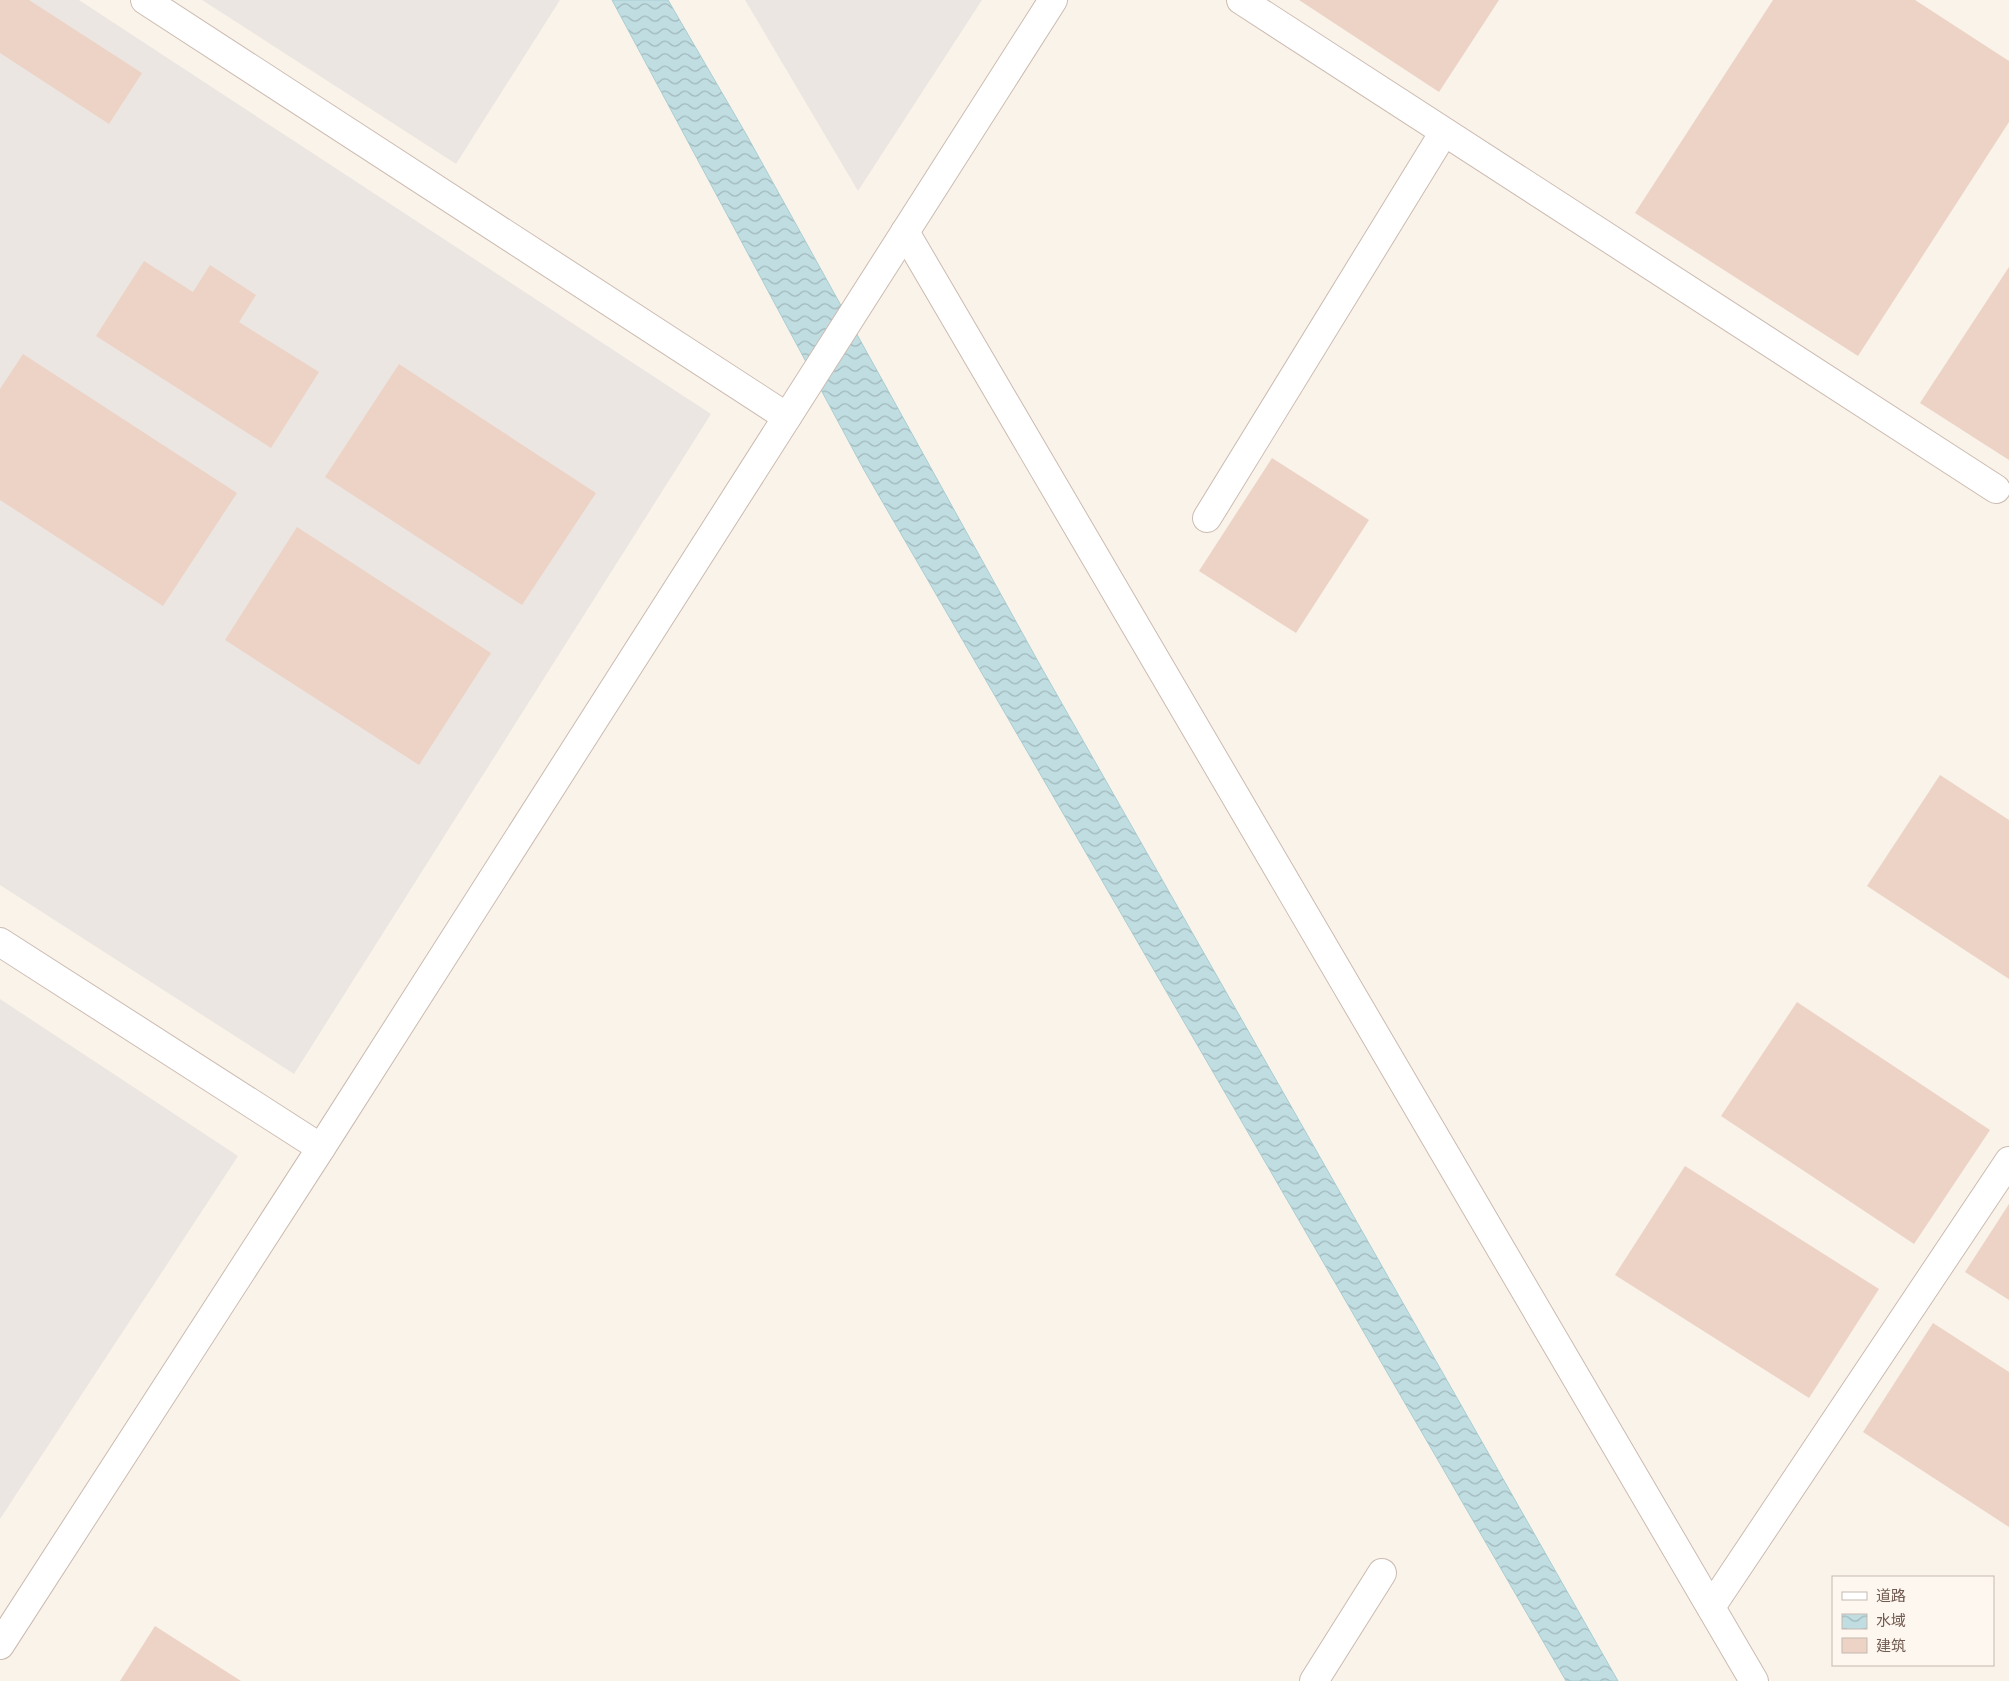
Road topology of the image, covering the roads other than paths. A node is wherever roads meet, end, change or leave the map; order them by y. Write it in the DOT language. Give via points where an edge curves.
graph roads {
  1 [pos="145,0"];
  2 [pos="1053,0"];
  3 [pos="1241,0"];
  4 [pos="1444,132"];
  5 [pos="905,232"];
  6 [pos="787,417"];
  7 [pos="1996,489"];
  8 [pos="1208,518"];
  9 [pos="0,942"];
  10 [pos="321,1148"];
  11 [pos="2009,1161"];
  12 [pos="1382,1573"];
  13 [pos="1711,1607"];
  14 [pos="0,1645"];
  15 [pos="1314,1681"];
  16 [pos="1754,1681"];
  1 -- 6 [label="street"];
  2 -- 5 [label="street"];
  3 -- 4 [label="street"];
  4 -- 7 [label="street"];
  4 -- 8 [label="street"];
  5 -- 6 [label="street"];
  5 -- 13 [label="street"];
  6 -- 10 [label="street"];
  9 -- 10 [label="street"];
  10 -- 14 [label="street"];
  11 -- 13 [label="street"];
  12 -- 15 [label="street"];
  13 -- 16 [label="street"];
}
